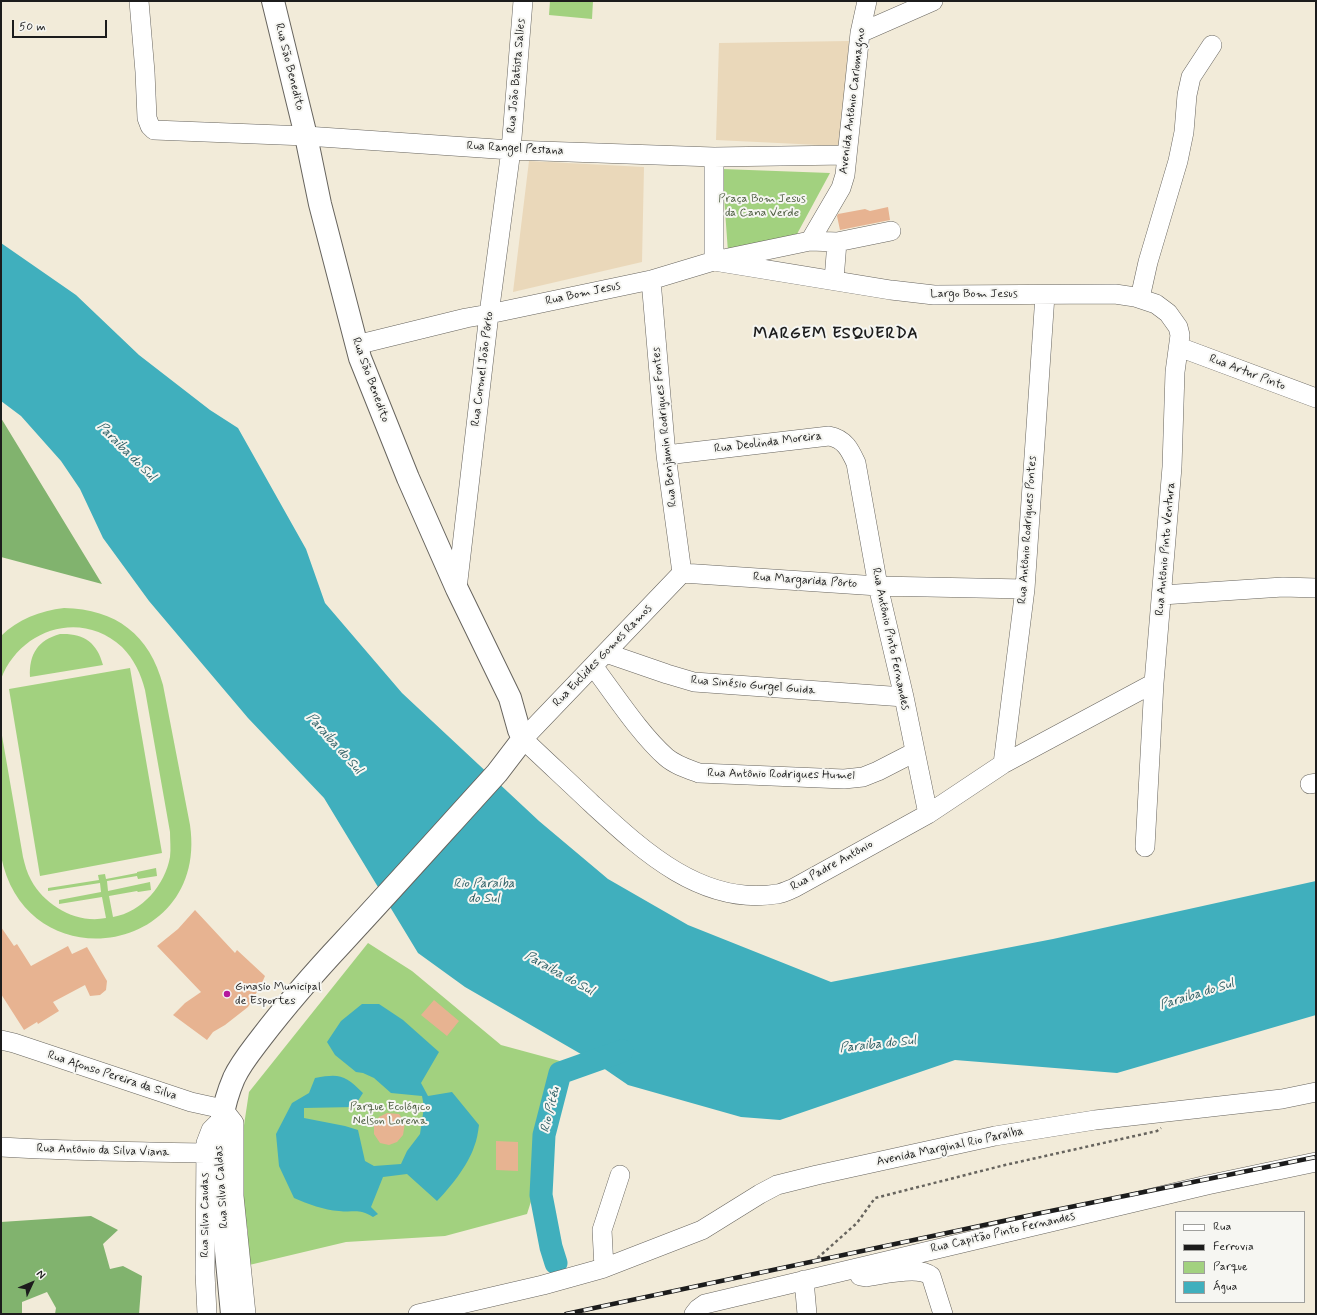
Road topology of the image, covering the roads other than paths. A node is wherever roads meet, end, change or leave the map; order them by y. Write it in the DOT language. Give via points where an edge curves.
graph roads {
  1 [pos="139,1"];
  2 [pos="273,1"];
  3 [pos="523,1"];
  4 [pos="866,1"];
  5 [pos="933,1"];
  6 [pos="860,33"];
  7 [pos="1212,45"];
  8 [pos="306,136"];
  9 [pos="511,150"];
  10 [pos="846,155"];
  11 [pos="714,157"];
  12 [pos="891,231"];
  13 [pos="810,241"];
  14 [pos="837,242"];
  15 [pos="714,261"];
  16 [pos="651,280"];
  17 [pos="834,280"];
  18 [pos="1115,294"];
  19 [pos="1045,295"];
  20 [pos="1140,298"];
  21 [pos="489,314"];
  22 [pos="356,345"];
  23 [pos="1179,347"];
  24 [pos="1316,398"];
  25 [pos="666,455"];
  26 [pos="856,463"];
  27 [pos="682,573"];
  28 [pos="878,586"];
  29 [pos="1025,588"];
  30 [pos="1316,588"];
  31 [pos="457,589"];
  32 [pos="1162,595"];
  33 [pos="600,660"];
  34 [pos="1154,683"];
  35 [pos="904,697"];
  36 [pos="523,739"];
  37 [pos="915,752"];
  38 [pos="1003,764"];
  39 [pos="928,814"];
  40 [pos="1144,847"];
  41 [pos="1,1040"];
  42 [pos="1316,1092"];
  43 [pos="222,1115"];
  44 [pos="1,1147"];
  45 [pos="212,1160"];
  46 [pos="1316,1162"];
  47 [pos="620,1175"];
  48 [pos="604,1268"];
  49 [pos="841,1271"];
  50 [pos="804,1280"];
  51 [pos="207,1314"];
  52 [pos="232,1314"];
  53 [pos="246,1314"];
  54 [pos="418,1314"];
  55 [pos="694,1314"];
  56 [pos="807,1314"];
  57 [pos="943,1314"];
  1 -- 8 [label="street, Rua Rangel Pestana" via="147,118 154,130"];
  2 -- 8 [label="main road, Rua São Benedito"];
  3 -- 9 [label="street, Rua João Batista Salles"];
  4 -- 6 [label="street, Avenida Antônio Carlomagno"];
  5 -- 6 [label="street"];
  6 -- 10 [label="street, Avenida Antônio Carlomagno"];
  7 -- 20 [label="street" via="1191,76 1178,161"];
  8 -- 9 [label="street, Rua Rangel Pestana"];
  8 -- 22 [label="main road, Rua São Benedito" via="320,204"];
  9 -- 11 [label="street, Rua Rangel Pestana"];
  9 -- 21 [label="street, Rua Coronel João Pôrto"];
  10 -- 11 [label="street, Rua Rangel Pestana"];
  10 -- 13 [label="street, Avenida Antônio Carlomagno" via="845,175 841,188"];
  11 -- 15 [label="street"];
  12 -- 14 [label="street"];
  13 -- 14 [label="street"];
  13 -- 15 [label="street, Rua Bom Jesus"];
  14 -- 17 [label="street"];
  15 -- 16 [label="street, Rua Bom Jesus"];
  15 -- 17 [label="street, Largo Bom Jesus"];
  16 -- 21 [label="street, Rua Bom Jesus"];
  16 -- 25 [label="street, Rua Benjamin Rodrigues Fontes"];
  17 -- 19 [label="street, Largo Bom Jesus" via="934,295"];
  18 -- 19 [label="street, Largo Bom Jesus"];
  18 -- 20 [label="street, Rua Antônio Pinto Ventura"];
  19 -- 29 [label="street, Rua Antônio Rodrigues Pontes"];
  20 -- 23 [label="street, Rua Antônio Pinto Ventura" via="1156,304 1168,313 1178,327"];
  21 -- 22 [label="street, Rua Bom Jesus"];
  21 -- 31 [label="street, Rua Coronel João Pôrto"];
  22 -- 31 [label="main road, Rua São Benedito" via="408,478"];
  23 -- 24 [label="street, Rua Artur Pinto"];
  23 -- 32 [label="street, Rua Antônio Pinto Ventura" via="1175,372 1172,468"];
  25 -- 26 [label="street, Rua Deolinda Moreira" via="829,436 846,444"];
  25 -- 27 [label="street, Rua Benjamin Rodrigues Fontes"];
  26 -- 28 [label="street, Rua Antônio Pinto Fernandes"];
  27 -- 28 [label="street, Rua Margarida Pôrto"];
  27 -- 33 [label="street, Rua Euclides Gomes Ramos"];
  28 -- 29 [label="street, Rua Margarida Pôrto"];
  28 -- 35 [label="street, Rua Antônio Pinto Fernandes"];
  29 -- 38 [label="street, Rua Antônio Rodrigues Pontes"];
  30 -- 32 [label="street" via="1283,586"];
  31 -- 36 [label="main road, Rua São Benedito" via="510,698 518,730"];
  32 -- 34 [label="street, Rua Antônio Pinto Ventura"];
  33 -- 35 [label="street, Rua Sinésio Gurgel Guida" via="694,682"];
  33 -- 36 [label="street, Rua Euclides Gomes Ramos"];
  33 -- 37 [label="street, Rua Antônio Rodrigues Humel" via="644,734 667,758 699,773 844,780 863,777"];
  34 -- 38 [label="street, Rua Padre Antônio"];
  34 -- 40 [label="street, Rua Antônio Pinto Ventura"];
  35 -- 37 [label="street, Rua Antônio Pinto Fernandes"];
  36 -- 39 [label="street, Rua Padre Antônio" via="631,840 689,880 726,892 757,896 778,894 794,888"];
  36 -- 43 [label="main road, Rua Silva Caldas" via="496,773 278,1016 234,1078"];
  37 -- 39 [label="street, Rua Antônio Pinto Fernandes"];
  38 -- 39 [label="street, Rua Padre Antônio"];
  41 -- 43 [label="street, Rua Afonso Pereira da Silva" via="191,1102"];
  42 -- 48 [label="street, Avenida Marginal Rio Paraíba" via="1282,1099 1095,1120 1003,1135 817,1175 777,1185 702,1230"];
  43 -- 45 [label="main road, Rua Silva Caldas" via="219,1143"];
  43 -- 53 [label="street" via="234,1123 234,1196"];
  44 -- 45 [label="street, Rua Antônio da Silva Viana" via="100,1150"];
  45 -- 51 [label="street, Rua Silva Caudas" via="205,1273"];
  45 -- 52 [label="main road, Rua Silva Caldas"];
  46 -- 49 [label="street, Rua Capitão Pinto Fernandes" via="1206,1184"];
  47 -- 48 [label="street" via="602,1230"];
  48 -- 54 [label="street, Avenida Marginal Rio Paraíba"];
  49 -- 50 [label="street, Rua Capitão Pinto Fernandes"];
  49 -- 57 [label="street" via="866,1277 910,1271 929,1274"];
  50 -- 55 [label="street, Rua Capitão Pinto Fernandes" via="705,1304"];
  50 -- 56 [label="street"];
}
